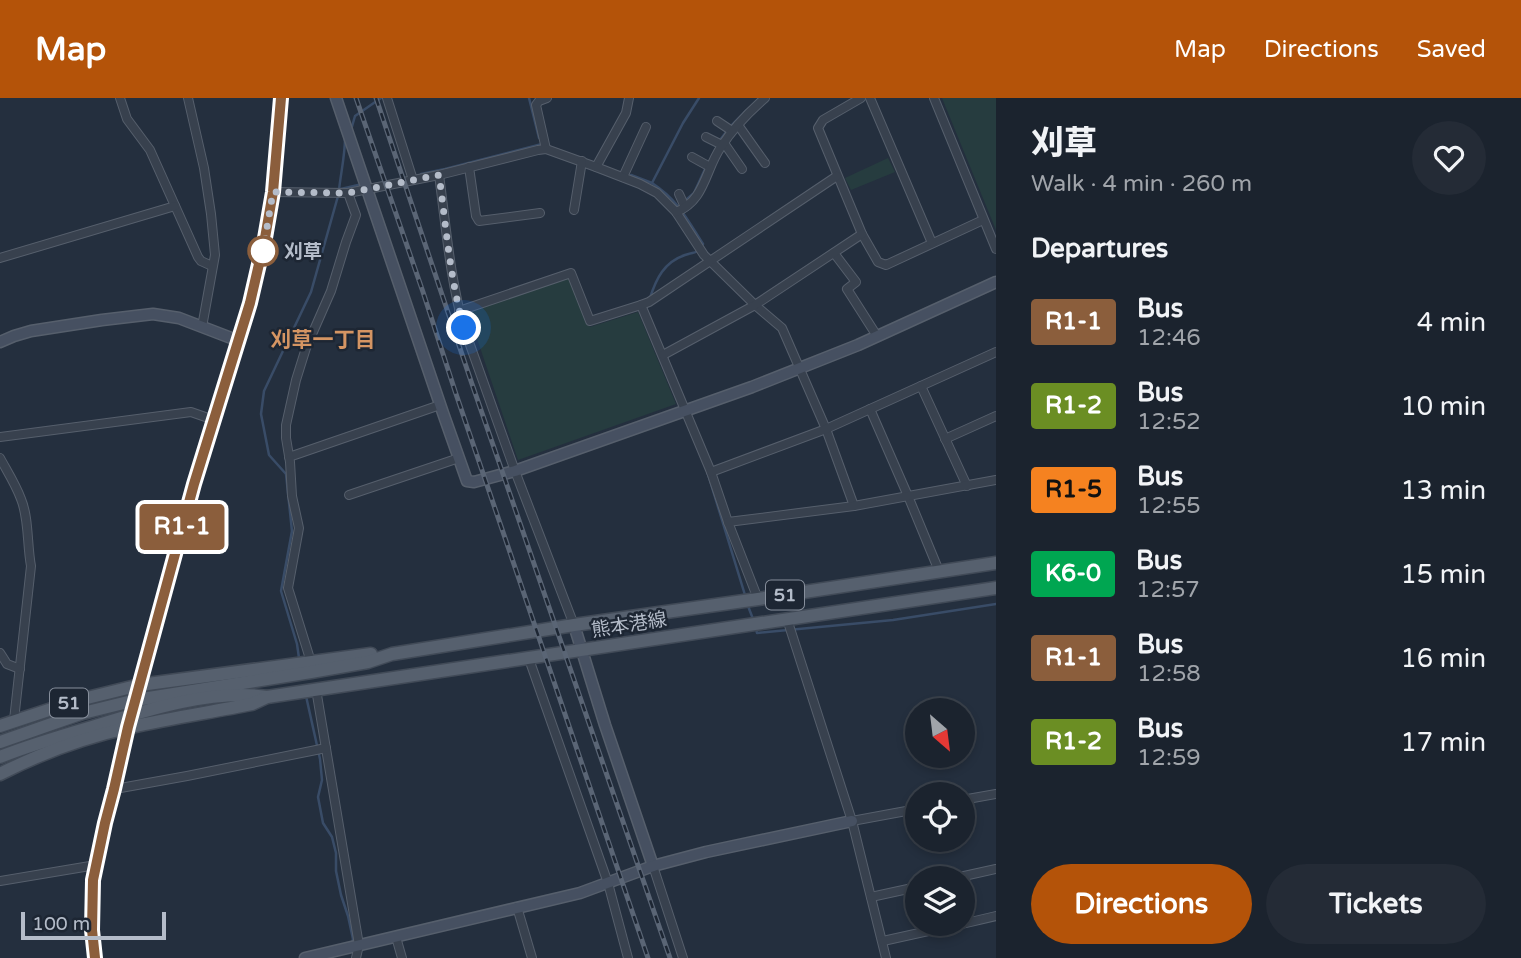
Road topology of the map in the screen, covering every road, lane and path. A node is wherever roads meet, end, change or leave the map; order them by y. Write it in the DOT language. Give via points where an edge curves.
graph roads {
  1 [pos="120,98"];
  2 [pos="188,98"];
  3 [pos="281,98"];
  4 [pos="336,98"];
  5 [pos="547,98"];
  6 [pos="636,98"];
  7 [pos="765,98"];
  8 [pos="861,98"];
  9 [pos="870,98"];
  10 [pos="934,98"];
  11 [pos="390,99"];
  12 [pos="628,102"];
  13 [pos="717,121"];
  14 [pos="646,127"];
  15 [pos="735,128"];
  16 [pos="706,136"];
  17 [pos="723,144"];
  18 [pos="547,149"];
  19 [pos="692,157"];
  20 [pos="582,162"];
  21 [pos="765,163"];
  22 [pos="469,167"];
  23 [pos="596,167"];
  24 [pos="710,167"];
  25 [pos="742,169"];
  26 [pos="439,175"];
  27 [pos="837,176"];
  28 [pos="623,177"];
  29 [pos="413,180"];
  30 [pos="368,190"];
  31 [pos="273,192"];
  32 [pos="348,193"];
  33 [pos="679,194"];
  34 [pos="175,206"];
  35 [pos="685,207"];
  36 [pos="574,210"];
  37 [pos="676,212"];
  38 [pos="540,214"];
  39 [pos="983,220"];
  40 [pos="862,234"];
  41 [pos="932,243"];
  42 [pos="996,248"];
  43 [pos="834,253"];
  44 [pos="0,258"];
  45 [pos="711,261"];
  46 [pos="212,267"];
  47 [pos="996,282"];
  48 [pos="641,305"];
  49 [pos="755,305"];
  50 [pos="459,311"];
  51 [pos="202,327"];
  52 [pos="877,336"];
  53 [pos="239,341"];
  54 [pos="0,342"];
  55 [pos="996,352"];
  56 [pos="663,355"];
  57 [pos="800,368"];
  58 [pos="921,386"];
  59 [pos="440,405"];
  60 [pos="870,410"];
  61 [pos="686,411"];
  62 [pos="996,416"];
  63 [pos="214,420"];
  64 [pos="826,429"];
  65 [pos="0,437"];
  66 [pos="945,439"];
  67 [pos="289,457"];
  68 [pos="0,458"];
  69 [pos="459,458"];
  70 [pos="515,471"];
  71 [pos="711,472"];
  72 [pos="996,480"];
  73 [pos="967,486"];
  74 [pos="349,495"];
  75 [pos="908,496"];
  76 [pos="854,506"];
  77 [pos="728,522"];
  78 [pos="996,563"];
  79 [pos="939,571"];
  80 [pos="996,588"];
  81 [pos="758,599"];
  82 [pos="787,620"];
  83 [pos="574,625"];
  84 [pos="582,651"];
  85 [pos="0,653"];
  86 [pos="392,654"];
  87 [pos="529,659"];
  88 [pos="311,662"];
  89 [pos="20,669"];
  90 [pos="140,685"];
  91 [pos="316,689"];
  92 [pos="136,700"];
  93 [pos="14,720"];
  94 [pos="130,721"];
  95 [pos="0,726"];
  96 [pos="0,742"];
  97 [pos="326,748"];
  98 [pos="0,757"];
  99 [pos="0,774"];
  100 [pos="114,789"];
  101 [pos="996,794"];
  102 [pos="975,798"];
  103 [pos="905,811"];
  104 [pos="852,821"];
  105 [pos="96,865"];
  106 [pos="653,866"];
  107 [pos="996,869"];
  108 [pos="975,874"];
  109 [pos="0,881"];
  110 [pos="608,883"];
  111 [pos="905,890"];
  112 [pos="871,897"];
  113 [pos="517,907"];
  114 [pos="996,916"];
  115 [pos="975,921"];
  116 [pos="906,936"];
  117 [pos="396,937"];
  118 [pos="883,941"];
  119 [pos="359,945"];
  120 [pos="95,958"];
  121 [pos="305,958"];
  122 [pos="355,958"];
  123 [pos="402,958"];
  124 [pos="532,958"];
  125 [pos="628,958"];
  126 [pos="682,958"];
  127 [pos="886,958"];
  1 -- 34 [label="street" via="124,114 150,150"];
  2 -- 46 [label="street" via="211,214"];
  3 -- 31 [label="street"];
  4 -- 30 [label="street"];
  5 -- 18 [label="street" via="536,105"];
  6 -- 12 [label="street"];
  7 -- 15 [label="street"];
  8 -- 27 [label="street" via="818,125"];
  9 -- 41 [label="street"];
  10 -- 39 [label="street"];
  11 -- 29 [label="street"];
  12 -- 23 [label="street"];
  13 -- 15 [label="street"];
  14 -- 28 [label="street"];
  15 -- 17 [label="street"];
  15 -- 21 [label="street"];
  16 -- 17 [label="street"];
  17 -- 24 [label="street"];
  17 -- 25 [label="street"];
  18 -- 20 [label="street"];
  18 -- 22 [label="street"];
  19 -- 24 [label="street"];
  20 -- 23 [label="street"];
  20 -- 36 [label="street"];
  22 -- 26 [label="street"];
  22 -- 38 [label="street" via="479,221"];
  23 -- 28 [label="street"];
  24 -- 35 [label="street" via="697,197"];
  26 -- 29 [label="street"];
  26 -- 50 [label="street"];
  27 -- 40 [label="street"];
  27 -- 45 [label="street"];
  28 -- 37 [label="street" via="657,193"];
  29 -- 30 [label="street"];
  30 -- 32 [label="street"];
  30 -- 59 [label="street"];
  31 -- 32 [label="street"];
  31 -- 53 [label="street"];
  32 -- 67 [label="street" via="356,215 296,380 286,425"];
  33 -- 35 [label="street"];
  34 -- 44 [label="street"];
  34 -- 46 [label="street" via="198,257"];
  35 -- 37 [label="street"];
  37 -- 45 [label="street"];
  39 -- 41 [label="street"];
  39 -- 42 [label="street"];
  40 -- 41 [label="street" via="878,262 886,265"];
  40 -- 43 [label="street"];
  43 -- 49 [label="street"];
  43 -- 52 [label="street" via="856,282 847,289"];
  45 -- 48 [label="street"];
  45 -- 49 [label="street"];
  46 -- 51 [label="street"];
  47 -- 52 [label="street"];
  48 -- 50 [label="street" via="590,321 571,272"];
  48 -- 56 [label="street"];
  49 -- 56 [label="street"];
  49 -- 57 [label="street" via="782,328"];
  50 -- 70 [label="street"];
  51 -- 53 [label="street"];
  51 -- 54 [label="street" via="153,314 31,331"];
  52 -- 57 [label="street"];
  53 -- 63 [label="street"];
  55 -- 58 [label="street"];
  56 -- 61 [label="street"];
  57 -- 61 [label="street"];
  57 -- 64 [label="street"];
  58 -- 60 [label="street"];
  58 -- 66 [label="street"];
  59 -- 67 [label="street"];
  59 -- 69 [label="street"];
  60 -- 64 [label="street"];
  60 -- 75 [label="street"];
  61 -- 70 [label="street"];
  61 -- 71 [label="street"];
  62 -- 66 [label="street"];
  63 -- 65 [label="street" via="191,412"];
  63 -- 90 [label="street"];
  64 -- 71 [label="street"];
  64 -- 76 [label="street"];
  66 -- 73 [label="street"];
  67 -- 88 [label="street" via="299,528 288,588"];
  68 -- 89 [label="street" via="21,498 31,566"];
  69 -- 70 [label="street" via="467,481"];
  69 -- 74 [label="street"];
  70 -- 83 [label="street"];
  71 -- 77 [label="street"];
  72 -- 73 [label="street"];
  73 -- 75 [label="street"];
  75 -- 76 [label="street"];
  75 -- 79 [label="street"];
  76 -- 77 [label="street"];
  77 -- 81 [label="street"];
  78 -- 79 [label="main road, 熊本港線 / 51"];
  79 -- 81 [label="main road, 熊本港線 / 51"];
  80 -- 82 [label="main road, 熊本港線 / 51"];
  81 -- 83 [label="main road, 熊本港線 / 51"];
  82 -- 84 [label="main road, 熊本港線 / 51"];
  82 -- 104 [label="street"];
  83 -- 84 [label="street"];
  83 -- 86 [label="main road, 熊本港線 / 51"];
  84 -- 87 [label="main road, 熊本港線 / 51"];
  84 -- 106 [label="street"];
  85 -- 89 [label="street" via="7,664"];
  86 -- 88 [label="main road, 熊本港線 / 51"];
  86 -- 92 [label="main road, 熊本港線 / 51" via="368,662"];
  87 -- 91 [label="main road, 熊本港線 / 51"];
  87 -- 110 [label="street"];
  88 -- 90 [label="main road, 熊本港線 / 51"];
  89 -- 93 [label="street"];
  90 -- 92 [label="street"];
  90 -- 93 [label="main road, 熊本港線 / 51"];
  91 -- 94 [label="main road, 熊本港線 / 51" via="241,706"];
  91 -- 97 [label="street"];
  92 -- 94 [label="street"];
  92 -- 96 [label="main road, 熊本港線 / 51"];
  93 -- 95 [label="main road, 熊本港線 / 51"];
  94 -- 98 [label="main road, 熊本港線 / 51" via="46,740"];
  94 -- 99 [label="main road, 熊本港線 / 51"];
  94 -- 100 [label="street"];
  97 -- 100 [label="street"];
  97 -- 119 [label="street"];
  100 -- 105 [label="street"];
  101 -- 102 [label="street"];
  103 -- 104 [label="street"];
  104 -- 106 [label="street"];
  104 -- 112 [label="street"];
  105 -- 109 [label="street"];
  105 -- 120 [label="street"];
  106 -- 110 [label="street"];
  106 -- 126 [label="street"];
  107 -- 108 [label="street"];
  110 -- 113 [label="street"];
  110 -- 125 [label="street"];
  111 -- 112 [label="street"];
  112 -- 118 [label="street"];
  113 -- 117 [label="street"];
  113 -- 124 [label="street"];
  114 -- 115 [label="street"];
  116 -- 118 [label="street"];
  117 -- 119 [label="street"];
  117 -- 123 [label="street"];
  118 -- 127 [label="street"];
  119 -- 121 [label="street"];
  119 -- 122 [label="street"];
}
